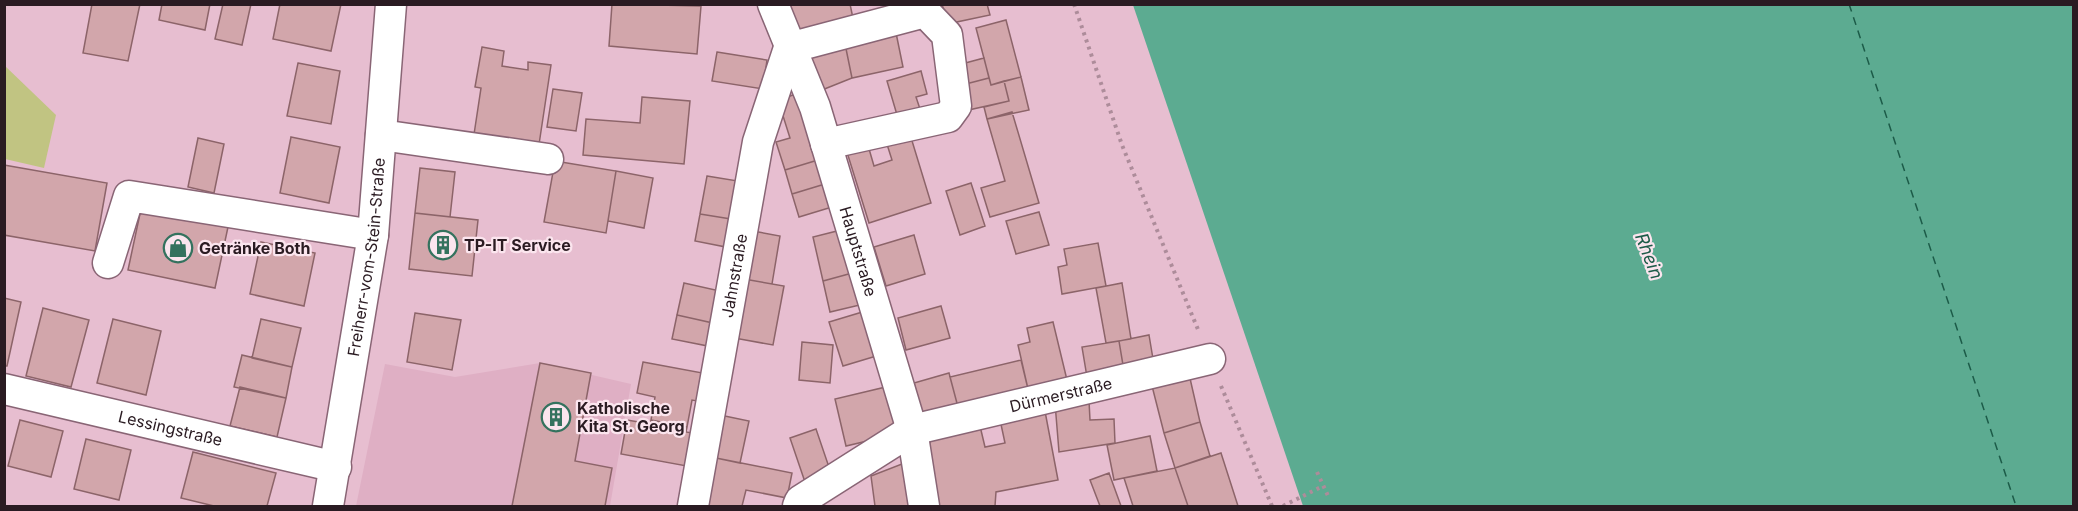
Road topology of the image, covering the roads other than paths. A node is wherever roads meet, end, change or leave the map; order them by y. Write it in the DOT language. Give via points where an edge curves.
graph roads {
  1 [pos="392,4"];
  2 [pos="773,4"];
  3 [pos="789,48"];
  4 [pos="381,135"];
  5 [pos="826,144"];
  6 [pos="548,159"];
  7 [pos="373,235"];
  8 [pos="108,263"];
  9 [pos="1210,359"];
  10 [pos="4,389"];
  11 [pos="912,430"];
  12 [pos="336,467"];
  13 [pos="328,507"];
  14 [pos="693,507"];
  15 [pos="798,507"];
  16 [pos="924,507"];
  1 -- 4 [label="street, Freiherr-vom-Stein-Straße"];
  2 -- 3 [label="street, Hauptstraße"];
  3 -- 5 [label="street, Hauptstraße" via="815,107"];
  3 -- 5 [label="street" via="925,12 947,35 956,106 948,117"];
  3 -- 14 [label="street, Jahnstraße" via="758,142"];
  4 -- 6 [label="street"];
  4 -- 7 [label="street, Freiherr-vom-Stein-Straße"];
  5 -- 11 [label="street, Hauptstraße"];
  7 -- 8 [label="street" via="129,196"];
  7 -- 12 [label="street, Freiherr-vom-Stein-Straße"];
  9 -- 11 [label="street, Dürmerstraße"];
  10 -- 12 [label="street, Lessingstraße"];
  11 -- 15 [label="street, Dürmerstraße" via="800,501"];
  11 -- 16 [label="street, Hauptstraße"];
  12 -- 13 [label="street, Freiherr-vom-Stein-Straße"];
}
